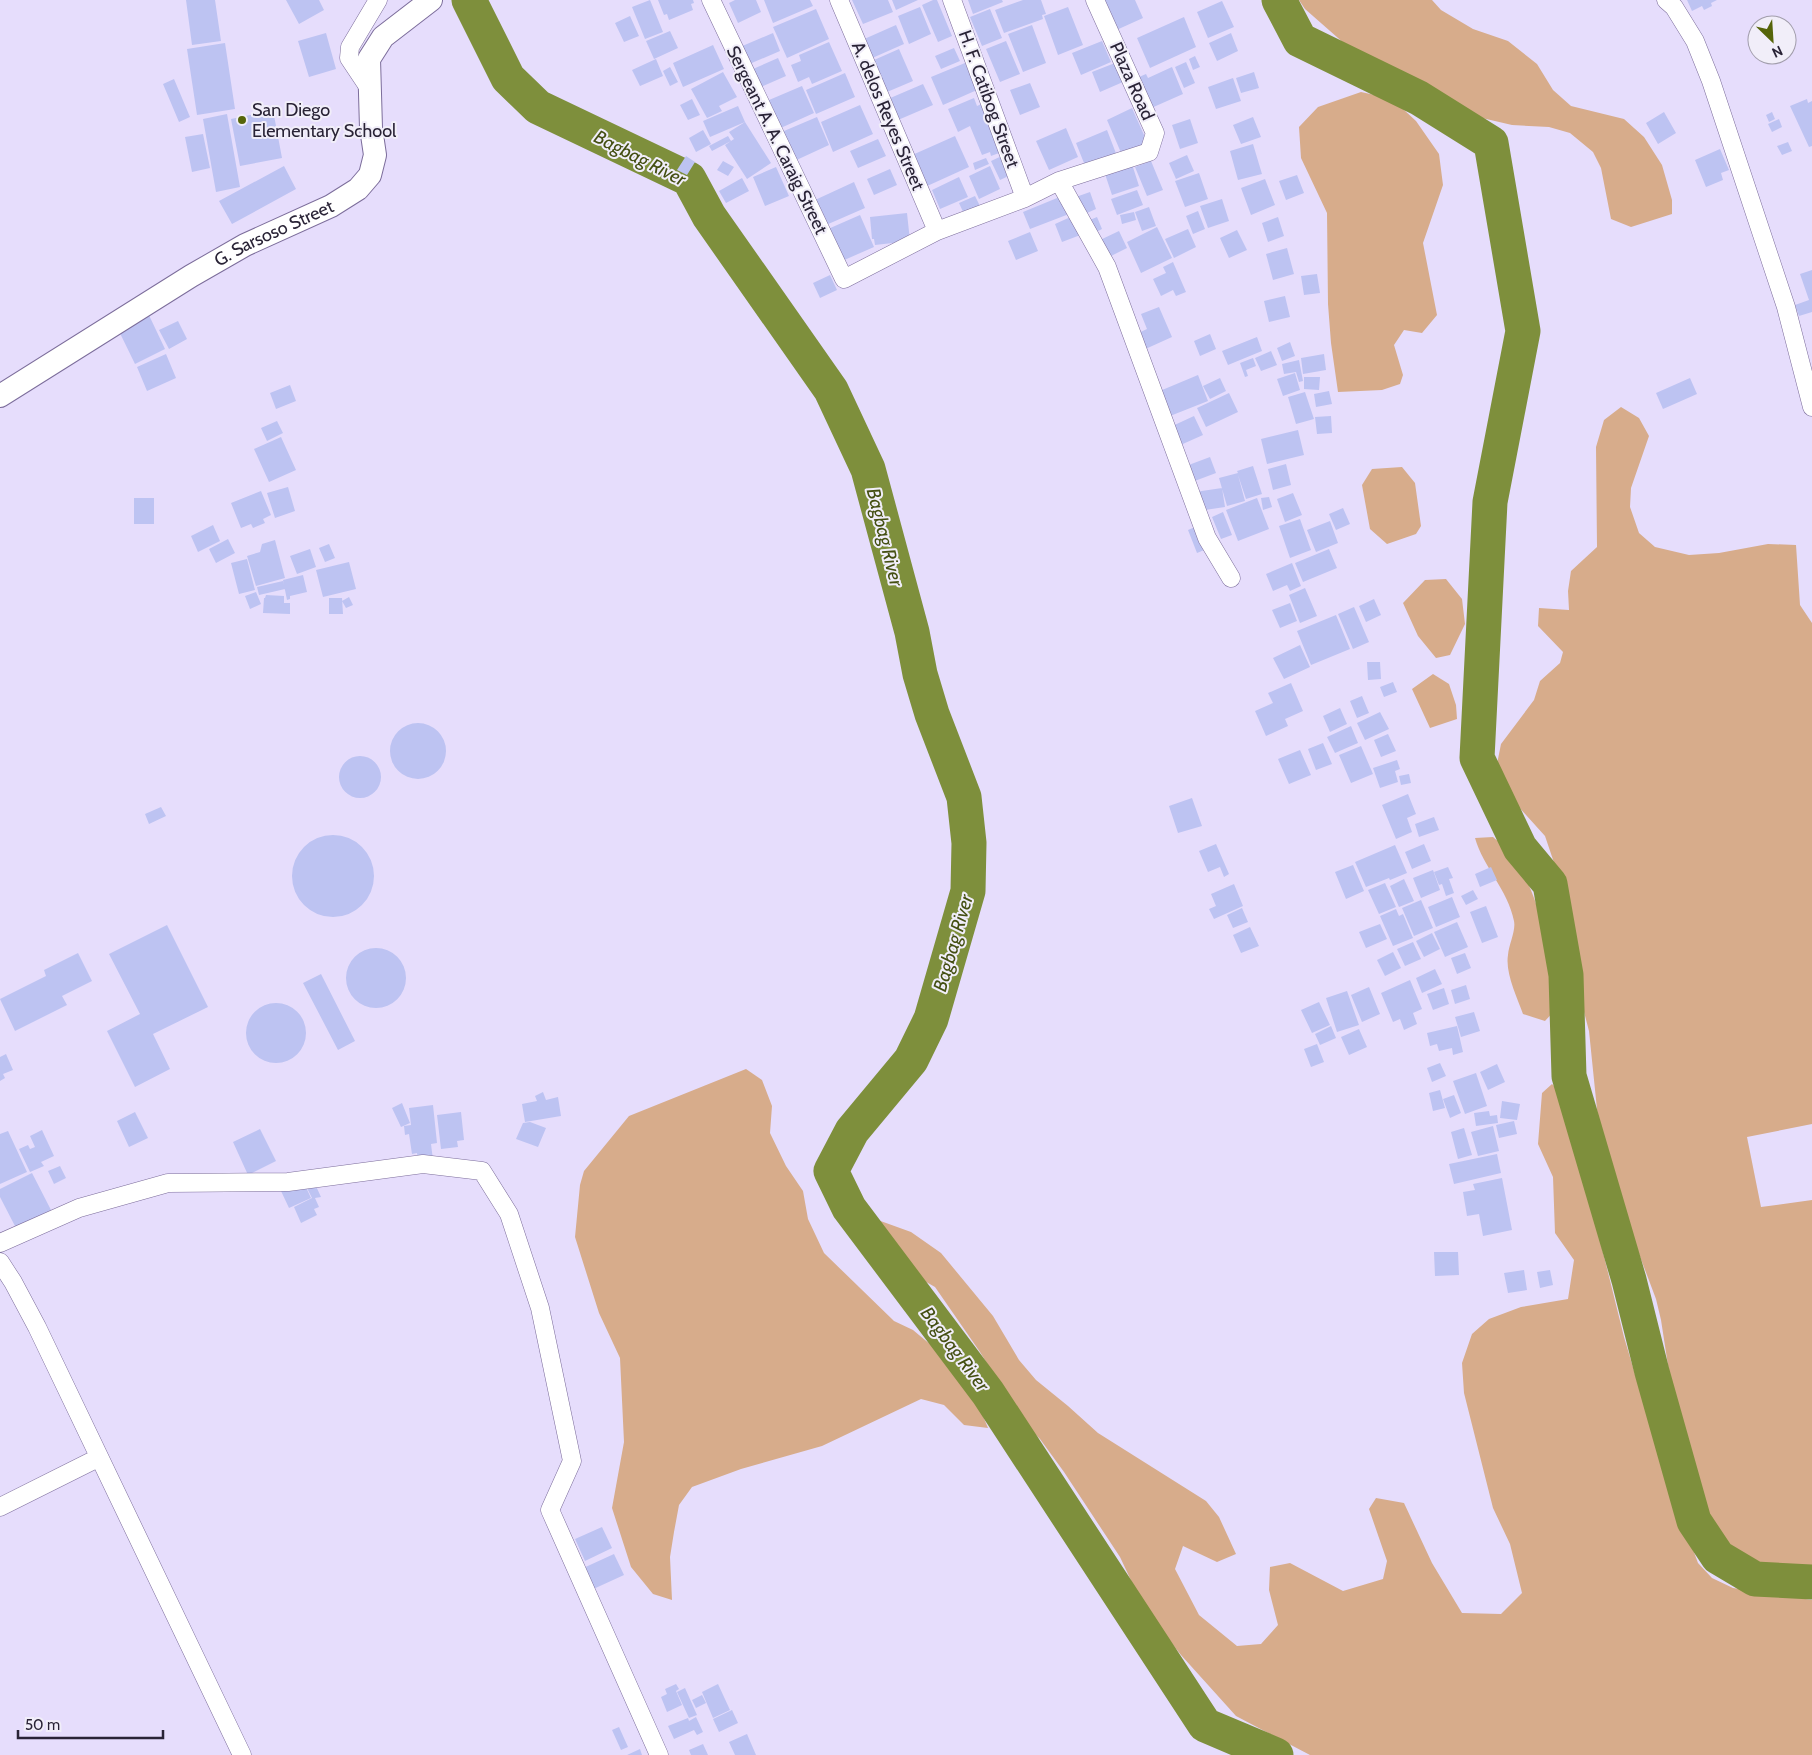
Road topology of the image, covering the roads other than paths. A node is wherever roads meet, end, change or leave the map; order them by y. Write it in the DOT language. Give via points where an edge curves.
graph roads {
  1 [pos="378,0"];
  2 [pos="431,0"];
  3 [pos="711,0"];
  4 [pos="839,0"];
  5 [pos="952,0"];
  6 [pos="1096,0"];
  7 [pos="1666,0"];
  8 [pos="369,88"];
  9 [pos="1059,181"];
  10 [pos="1025,198"];
  11 [pos="937,231"];
  12 [pos="844,280"];
  13 [pos="0,396"];
  14 [pos="1812,406"];
  15 [pos="1231,578"];
  16 [pos="0,1243"];
  17 [pos="0,1262"];
  18 [pos="98,1458"];
  19 [pos="0,1507"];
  20 [pos="242,1755"];
  21 [pos="659,1755"];
  1 -- 8 [label="street" via="350,46 349,58"];
  2 -- 8 [label="street, G. Sarsoso Street" via="383,37 369,59"];
  3 -- 12 [label="street, Sergeant A. A. Caraig Street"];
  4 -- 11 [label="street, A. delos Reyes Street"];
  5 -- 10 [label="street, H. F. Catibog Street"];
  6 -- 9 [label="street, Plaza Road" via="1155,133 1149,152"];
  7 -- 14 [label="street" via="1695,41 1711,81 1786,307"];
  8 -- 13 [label="street, G. Sarsoso Street" via="375,155 370,175 358,189 330,206 245,245 191,276"];
  9 -- 10 [label="street, Plaza Road"];
  9 -- 15 [label="street" via="1107,267 1207,538"];
  10 -- 11 [label="street, Plaza Road"];
  11 -- 12 [label="street, Plaza Road"];
  16 -- 21 [label="street" via="79,1208 168,1183 288,1182 423,1164 482,1171 509,1214 540,1308 572,1461 550,1510"];
  17 -- 18 [label="street" via="37,1328"];
  18 -- 19 [label="street"];
  18 -- 20 [label="street"];
}
